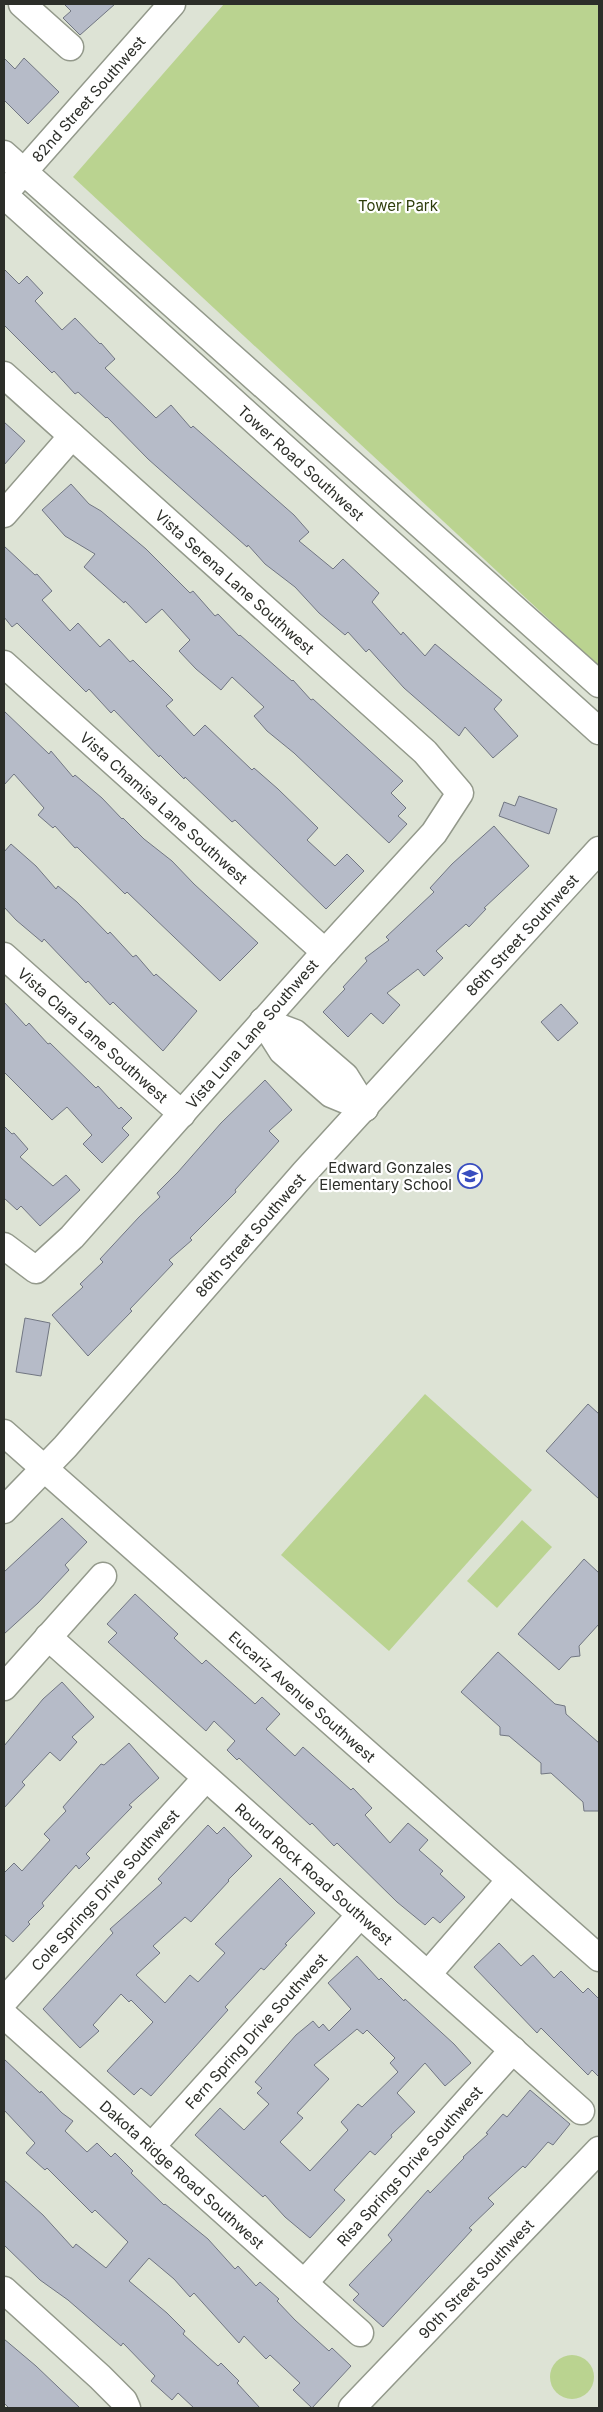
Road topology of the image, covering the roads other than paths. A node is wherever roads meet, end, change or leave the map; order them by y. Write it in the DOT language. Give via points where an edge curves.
graph roads {
  1 [pos="22,4"];
  2 [pos="172,4"];
  3 [pos="70,47"];
  4 [pos="4,154"];
  5 [pos="24,172"];
  6 [pos="4,195"];
  7 [pos="4,375"];
  8 [pos="72,436"];
  9 [pos="4,514"];
  10 [pos="4,664"];
  11 [pos="599,684"];
  12 [pos="599,731"];
  13 [pos="460,793"];
  14 [pos="599,850"];
  15 [pos="325,952"];
  16 [pos="4,956"];
  17 [pos="263,1021"];
  18 [pos="366,1108"];
  19 [pos="182,1114"];
  20 [pos="4,1246"];
  21 [pos="4,1433"];
  22 [pos="44,1469"];
  23 [pos="4,1510"];
  24 [pos="103,1576"];
  25 [pos="48,1637"];
  26 [pos="4,1687"];
  27 [pos="206,1778"];
  28 [pos="510,1880"];
  29 [pos="360,1915"];
  30 [pos="599,1958"];
  31 [pos="428,1974"];
  32 [pos="4,2001"];
  33 [pos="4,2015"];
  34 [pos="514,2050"];
  35 [pos="581,2111"];
  36 [pos="152,2146"];
  37 [pos="599,2150"];
  38 [pos="305,2282"];
  39 [pos="4,2290"];
  40 [pos="360,2333"];
  41 [pos="127,2408"];
  42 [pos="352,2408"];
  1 -- 3 [label="street"];
  2 -- 5 [label="street, 82nd Street Southwest"];
  4 -- 5 [label="street"];
  5 -- 6 [label="street, 82nd Street Southwest"];
  5 -- 11 [label="street"];
  6 -- 12 [label="street, Tower Road Southwest"];
  7 -- 8 [label="street, Vista Serena Lane Southwest"];
  8 -- 9 [label="street"];
  8 -- 13 [label="street, Vista Serena Lane Southwest" via="425,752"];
  10 -- 15 [label="street, Vista Chamisa Lane Southwest"];
  13 -- 15 [label="street, Vista Luna Lane Southwest" via="434,833"];
  14 -- 18 [label="street, 86th Street Southwest"];
  15 -- 17 [label="street, Vista Luna Lane Southwest"];
  16 -- 19 [label="street, Vista Clara Lane Southwest"];
  17 -- 18 [label="street" via="301,1038 345,1076"];
  17 -- 19 [label="street, Vista Luna Lane Southwest"];
  18 -- 22 [label="street, 86th Street Southwest" via="304,1173"];
  19 -- 20 [label="street, Vista Luna Lane Southwest" via="72,1237 36,1270"];
  21 -- 22 [label="street, Eucariz Avenue Southwest"];
  22 -- 23 [label="street, 86th Street Southwest"];
  22 -- 28 [label="street, Eucariz Avenue Southwest"];
  24 -- 25 [label="street"];
  25 -- 26 [label="street"];
  25 -- 27 [label="street, Round Rock Road Southwest"];
  27 -- 29 [label="street, Round Rock Road Southwest"];
  27 -- 32 [label="street, Cole Springs Drive Southwest"];
  28 -- 30 [label="street, Eucariz Avenue Southwest"];
  28 -- 31 [label="street"];
  29 -- 31 [label="street, Round Rock Road Southwest"];
  29 -- 36 [label="street, Fern Spring Drive Southwest"];
  31 -- 34 [label="street, Round Rock Road Southwest"];
  33 -- 36 [label="street, Dakota Ridge Road Southwest"];
  34 -- 35 [label="street, Round Rock Road Southwest"];
  34 -- 38 [label="street, Risa Springs Drive Southwest"];
  36 -- 38 [label="street, Dakota Ridge Road Southwest"];
  37 -- 42 [label="street, 90th Street Southwest"];
  38 -- 40 [label="street, Dakota Ridge Road Southwest"];
  39 -- 41 [label="street" via="100,2377"];
}
